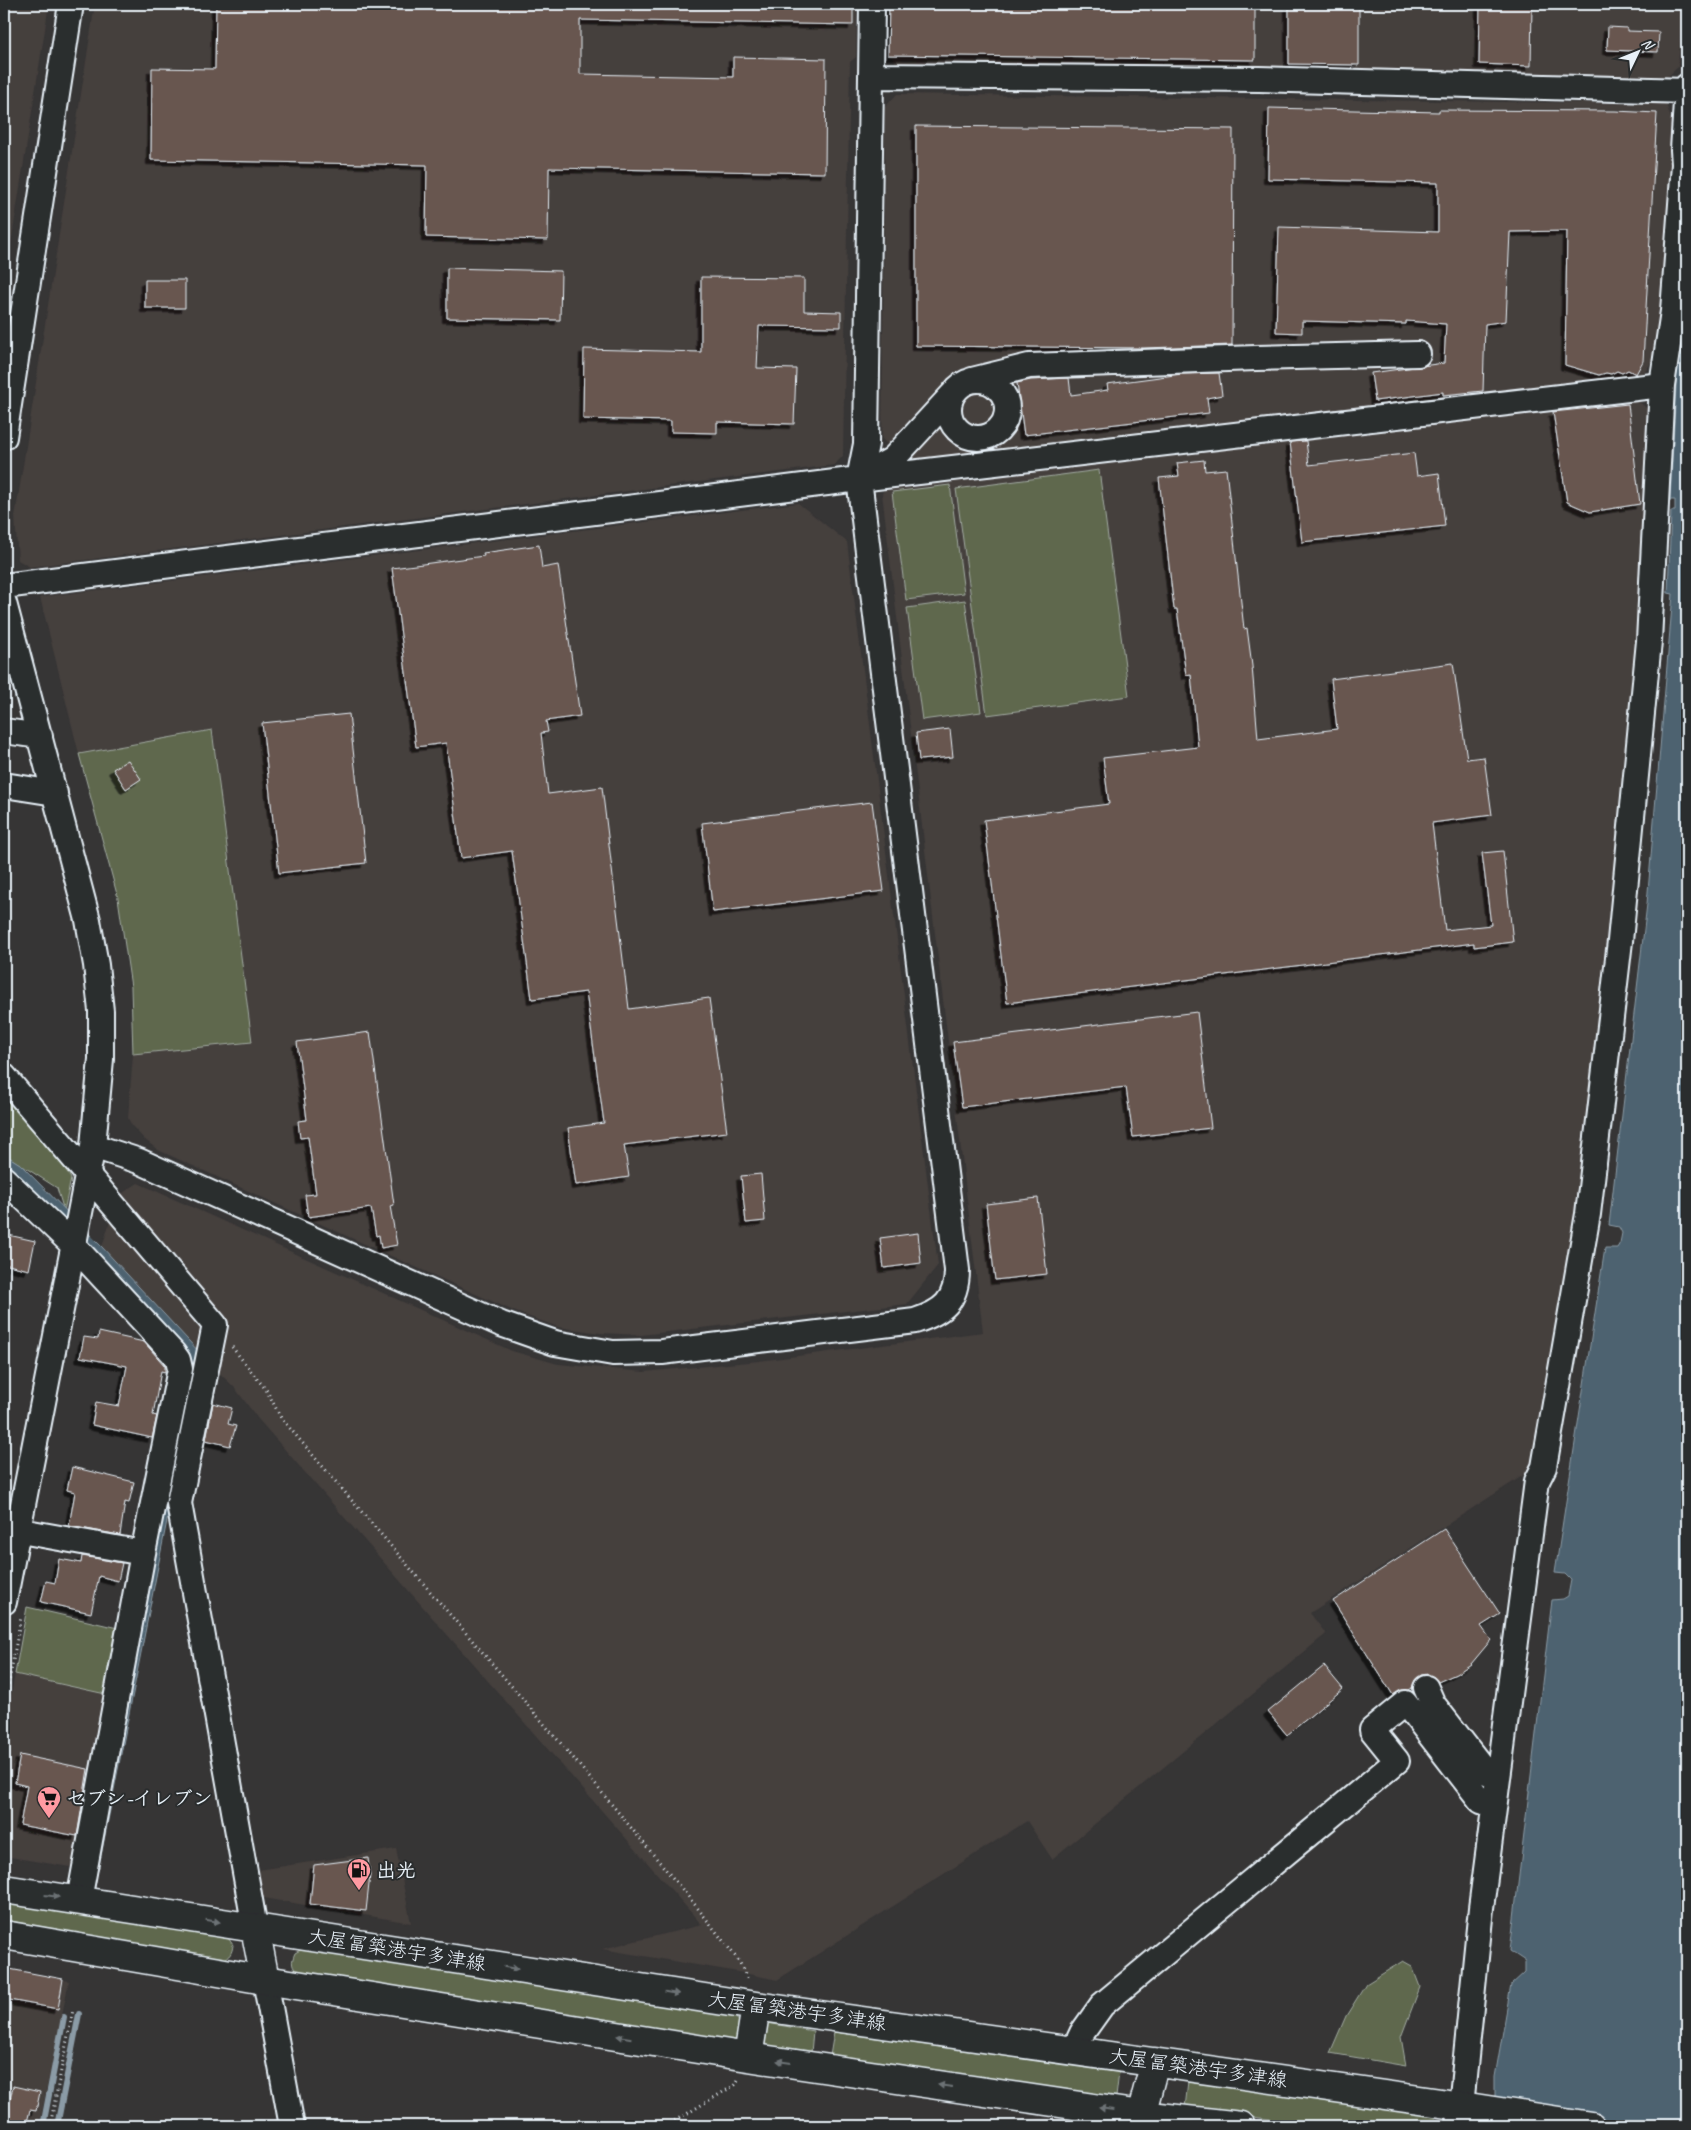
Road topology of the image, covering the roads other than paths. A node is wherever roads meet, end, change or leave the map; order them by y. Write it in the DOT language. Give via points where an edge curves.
graph roads {
  1 [pos="72,4"];
  2 [pos="872,4"];
  3 [pos="871,76"];
  4 [pos="1687,86"];
  5 [pos="1687,91"];
  6 [pos="1418,354"];
  7 [pos="972,380"];
  8 [pos="1662,384"];
  9 [pos="952,395"];
  10 [pos="4,437"];
  11 [pos="858,479"];
  12 [pos="4,586"];
  13 [pos="4,603"];
  14 [pos="4,730"];
  15 [pos="40,736"];
  16 [pos="4,785"];
  17 [pos="55,793"];
  18 [pos="4,1076"];
  19 [pos="94,1146"];
  20 [pos="87,1174"];
  21 [pos="4,1179"];
  22 [pos="73,1245"];
  23 [pos="11,1529"];
  24 [pos="143,1553"];
  25 [pos="4,1602"];
  26 [pos="1426,1688"];
  27 [pos="1498,1778"];
  28 [pos="1494,1805"];
  29 [pos="4,1889"];
  30 [pos="78,1900"];
  31 [pos="255,1928"];
  32 [pos="4,1935"];
  33 [pos="264,1980"];
  34 [pos="756,2006"];
  35 [pos="1074,2050"];
  36 [pos="748,2057"];
  37 [pos="1155,2062"];
  38 [pos="1468,2114"];
  39 [pos="1139,2120"];
  40 [pos="292,2126"];
  41 [pos="1241,2126"];
  42 [pos="1591,2126"];
  1 -- 10 [label="street"];
  2 -- 3 [label="street"];
  3 -- 5 [label="street" via="1259,79"];
  3 -- 11 [label="street" via="866,444"];
  4 -- 5 [label="street"];
  5 -- 8 [label="street" via="1673,311"];
  6 -- 7 [label="street" via="1029,366"];
  7 -- 9 [label="street" via="957,388"];
  7 -- 9 [label="street" via="991,383 1004,398 1006,417 995,432 976,438 959,431 949,414"];
  8 -- 11 [label="street"];
  8 -- 27 [label="street" via="1649,641 1620,941 1590,1195 1544,1468 1537,1481"];
  9 -- 11 [label="street" via="893,459"];
  11 -- 12 [label="street"];
  11 -- 19 [label="street" via="957,1270 953,1297 940,1309 914,1321 662,1352 613,1353 555,1343 501,1324 139,1161"];
  13 -- 15 [label="street"];
  14 -- 15 [label="street"];
  15 -- 17 [label="street"];
  16 -- 17 [label="street"];
  17 -- 19 [label="street" via="88,920 101,1011"];
  18 -- 20 [label="street"];
  19 -- 20 [label="street"];
  20 -- 22 [label="street"];
  20 -- 31 [label="street" via="215,1325 179,1503"];
  21 -- 22 [label="street"];
  22 -- 23 [label="street"];
  22 -- 24 [label="street" via="178,1360 180,1369"];
  23 -- 24 [label="street"];
  23 -- 25 [label="street"];
  24 -- 30 [label="street"];
  26 -- 27 [label="street" via="1433,1704 1485,1771"];
  27 -- 28 [label="street"];
  28 -- 35 [label="street" via="1481,1801 1405,1703 1372,1730 1397,1761 1102,2005"];
  28 -- 38 [label="street" via="1481,1908"];
  29 -- 30 [label="main road, 大屋冨築港宇多津線, one-way"];
  30 -- 31 [label="main road, 大屋冨築港宇多津線, one-way"];
  31 -- 33 [label="main road"];
  31 -- 34 [label="main road, 大屋冨築港宇多津線, one-way"];
  32 -- 33 [label="main road"];
  36 -- 33 [label="main road, one-way"];
  33 -- 40 [label="street"];
  34 -- 35 [label="main road, 大屋冨築港宇多津線"];
  34 -- 36 [label="main road"];
  35 -- 37 [label="main road, 大屋冨築港宇多津線"];
  39 -- 36 [label="main road, one-way"];
  37 -- 38 [label="main road, 大屋冨築港宇多津線"];
  37 -- 39 [label="main road"];
  38 -- 42 [label="main road, 大屋冨築港宇多津線"];
  39 -- 41 [label="main road"];
}
